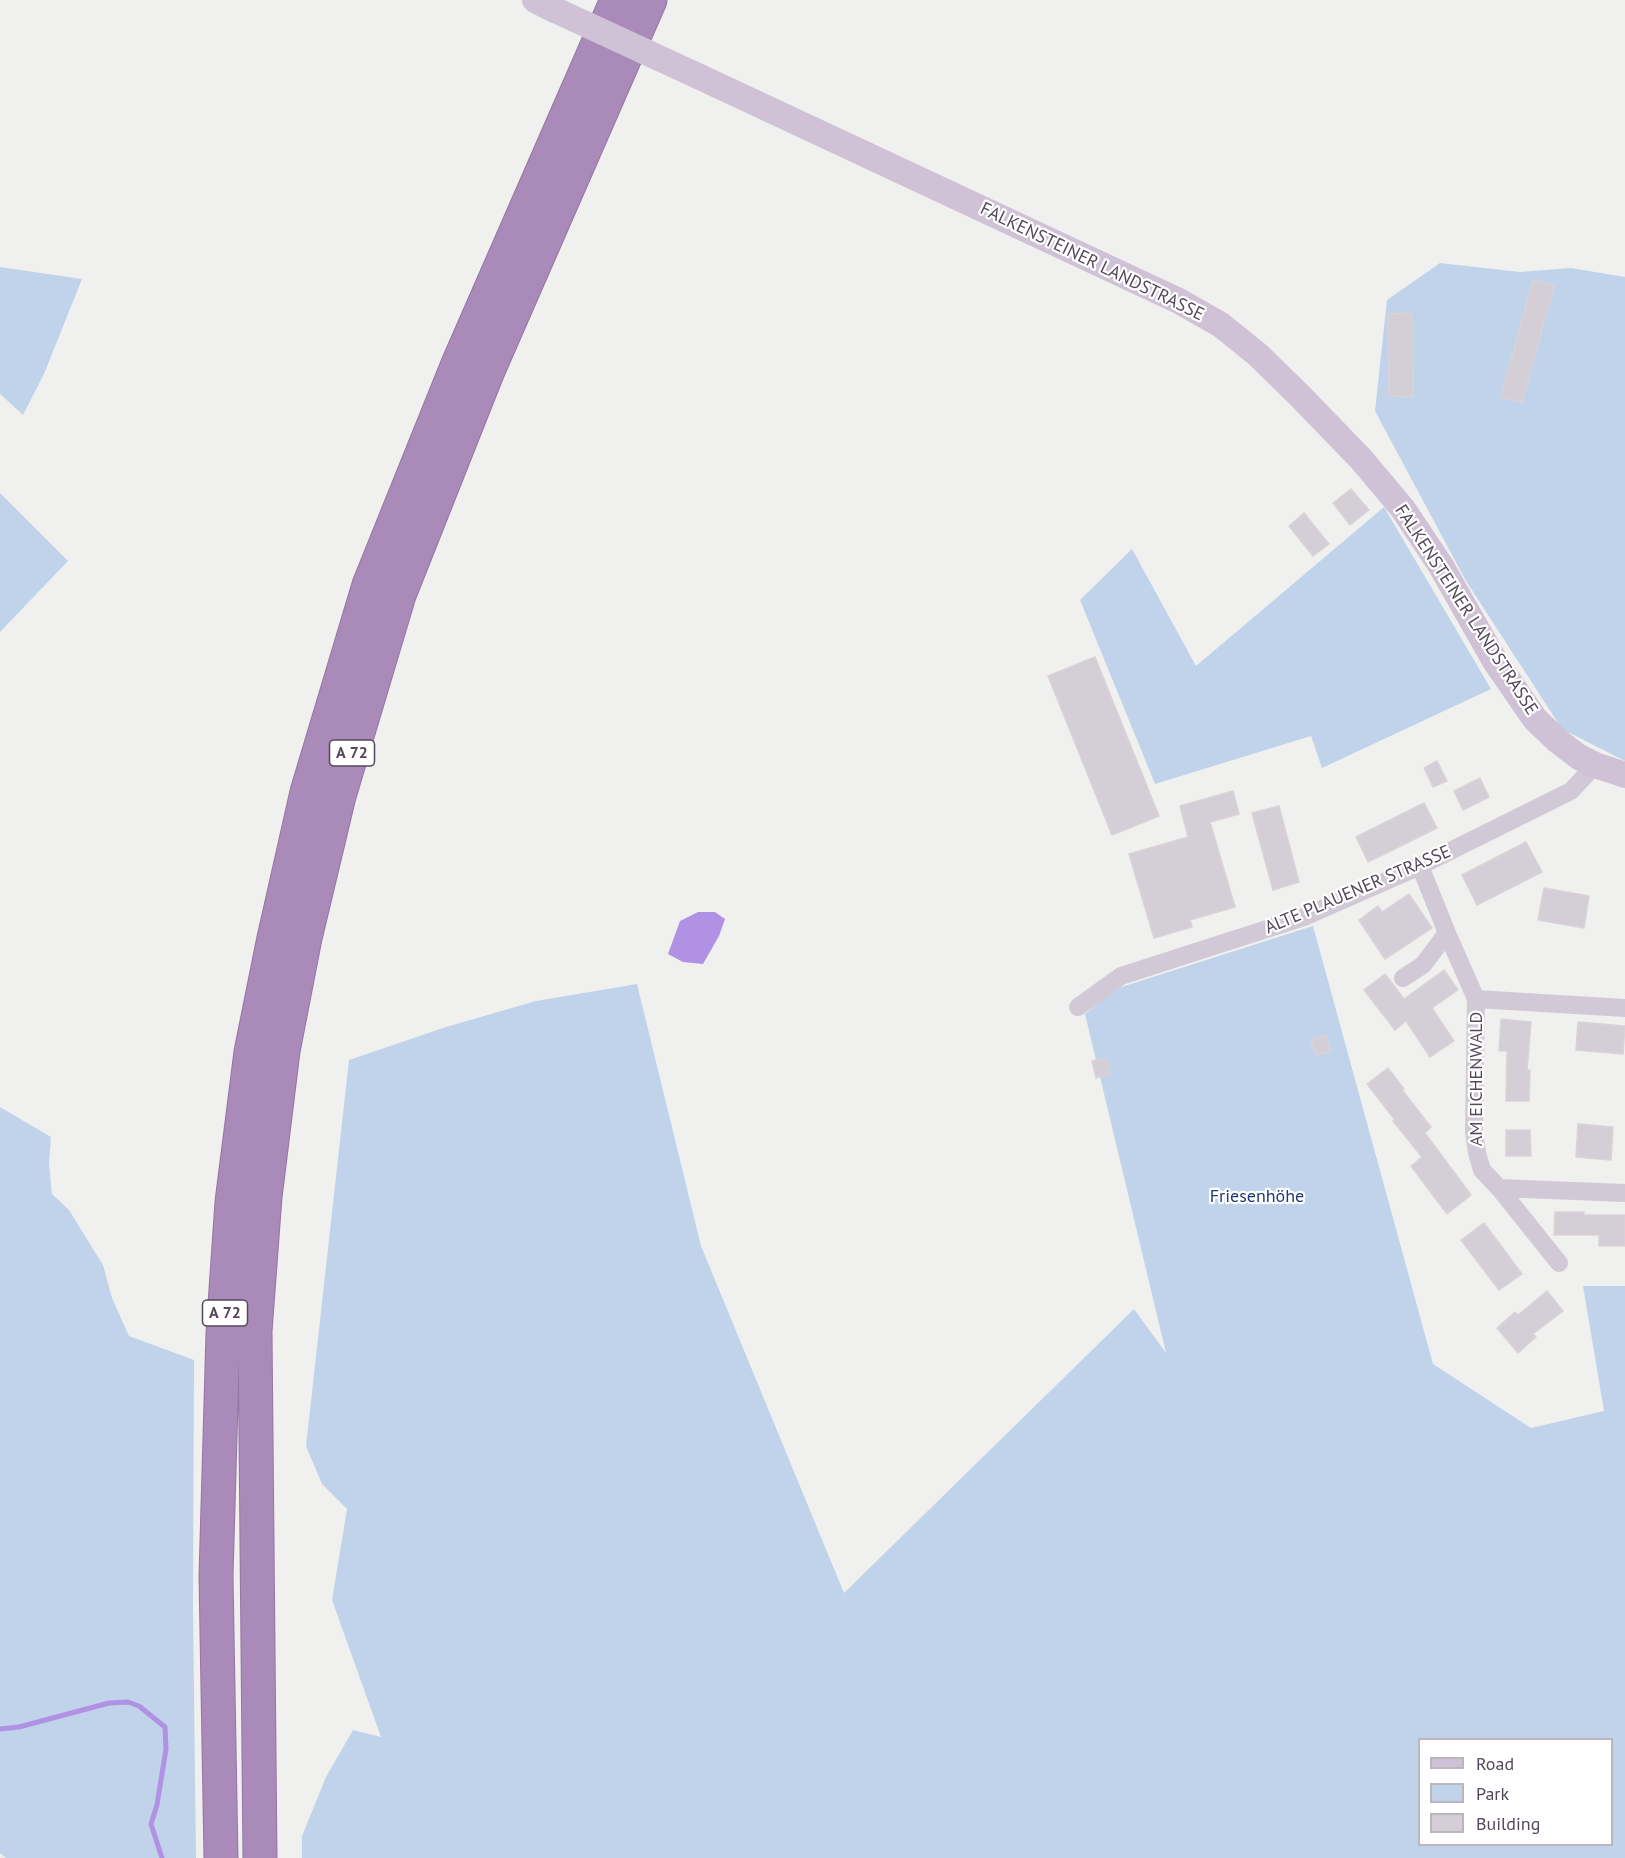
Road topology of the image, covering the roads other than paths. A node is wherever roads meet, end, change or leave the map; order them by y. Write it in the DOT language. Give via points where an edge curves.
graph roads {
  1 [pos="617,0"];
  2 [pos="650,0"];
  3 [pos="545,5"];
  4 [pos="1595,765"];
  5 [pos="1625,775"];
  6 [pos="1420,866"];
  7 [pos="1447,933"];
  8 [pos="1403,978"];
  9 [pos="1476,999"];
  10 [pos="1078,1007"];
  11 [pos="1625,1008"];
  12 [pos="1499,1188"];
  13 [pos="1625,1193"];
  14 [pos="1559,1263"];
  15 [pos="221,1858"];
  16 [pos="260,1858"];
  1 -- 15 [label="highway, A 72" via="458,364 369,585 307,792 274,938 251,1052 232,1203 223,1333 216,1576"];
  2 -- 16 [label="highway, A 72" via="487,374 399,595 339,796 304,938 283,1051 265,1197 255,1331"];
  3 -- 4 [label="main road, FALKENSTEINER LANDSTRASSE, bridge" via="1169,296 1221,325 1257,354 1368,467 1410,519 1494,661 1536,719 1565,747"];
  4 -- 5 [label="main road, FALKENSTEINER LANDSTRASSE"];
  4 -- 6 [label="street, ALTE PLAUENER STRASSE" via="1571,791"];
  6 -- 7 [label="street, AM EICHENWALD"];
  6 -- 10 [label="street, ALTE PLAUENER STRASSE" via="1304,917 1121,976"];
  7 -- 8 [label="street" via="1423,965"];
  7 -- 9 [label="street, AM EICHENWALD"];
  9 -- 11 [label="street, AM EICHENWALD"];
  9 -- 12 [label="street, AM EICHENWALD" via="1474,1131 1482,1170"];
  12 -- 13 [label="street"];
  12 -- 14 [label="street, AM EICHENWALD"];
}
